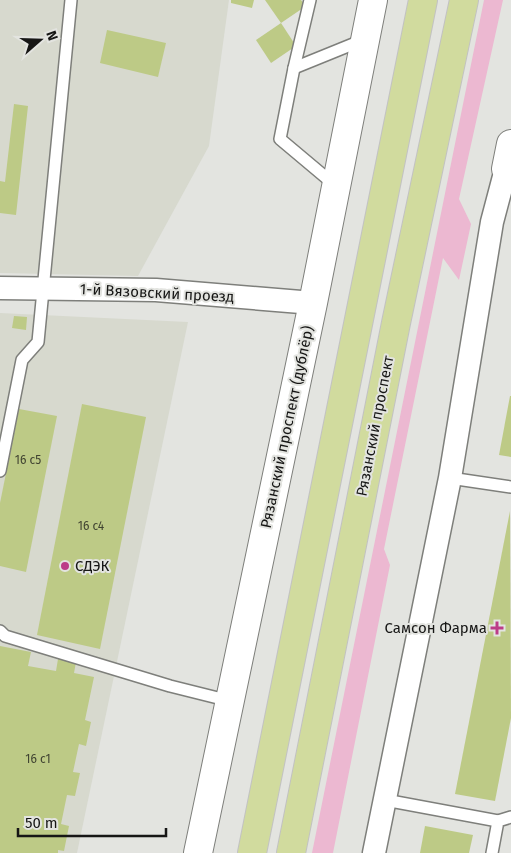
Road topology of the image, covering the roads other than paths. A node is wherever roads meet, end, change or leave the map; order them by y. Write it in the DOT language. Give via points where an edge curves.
graph roads {
  1 [pos="71,0"];
  2 [pos="310,0"];
  3 [pos="373,0"];
  4 [pos="423,0"];
  5 [pos="464,0"];
  6 [pos="365,39"];
  7 [pos="294,68"];
  8 [pos="509,161"];
  9 [pos="336,186"];
  10 [pos="0,288"];
  11 [pos="42,289"];
  12 [pos="313,303"];
  13 [pos="0,471"];
  14 [pos="450,478"];
  15 [pos="511,487"];
  16 [pos="0,631"];
  17 [pos="230,701"];
  18 [pos="385,800"];
  19 [pos="511,817"];
  20 [pos="498,821"];
  21 [pos="198,853"];
  22 [pos="252,853"];
  23 [pos="291,853"];
  24 [pos="374,853"];
  25 [pos="492,853"];
  1 -- 11 [label="lane"];
  2 -- 7 [label="lane"];
  3 -- 6 [label="street, Рязанский проспект (дублёр)"];
  4 -- 22 [label="main road"];
  5 -- 23 [label="main road, Рязанский проспект"];
  6 -- 7 [label="lane"];
  6 -- 9 [label="street, Рязанский проспект (дублёр)"];
  7 -- 9 [label="lane" via="280,139"];
  8 -- 14 [label="street" via="492,222"];
  9 -- 12 [label="street, Рязанский проспект (дублёр)"];
  10 -- 11 [label="street, 1-й Вязовский проезд"];
  11 -- 12 [label="street, 1-й Вязовский проезд" via="156,290"];
  11 -- 13 [label="lane" via="38,342 22,360"];
  12 -- 17 [label="street, Рязанский проспект (дублёр)"];
  14 -- 15 [label="lane"];
  14 -- 18 [label="street"];
  16 -- 17 [label="lane" via="5,636"];
  17 -- 21 [label="street, Рязанский проспект (дублёр)"];
  18 -- 20 [label="lane"];
  18 -- 24 [label="street"];
  19 -- 20 [label="lane"];
  20 -- 25 [label="lane"];
}
